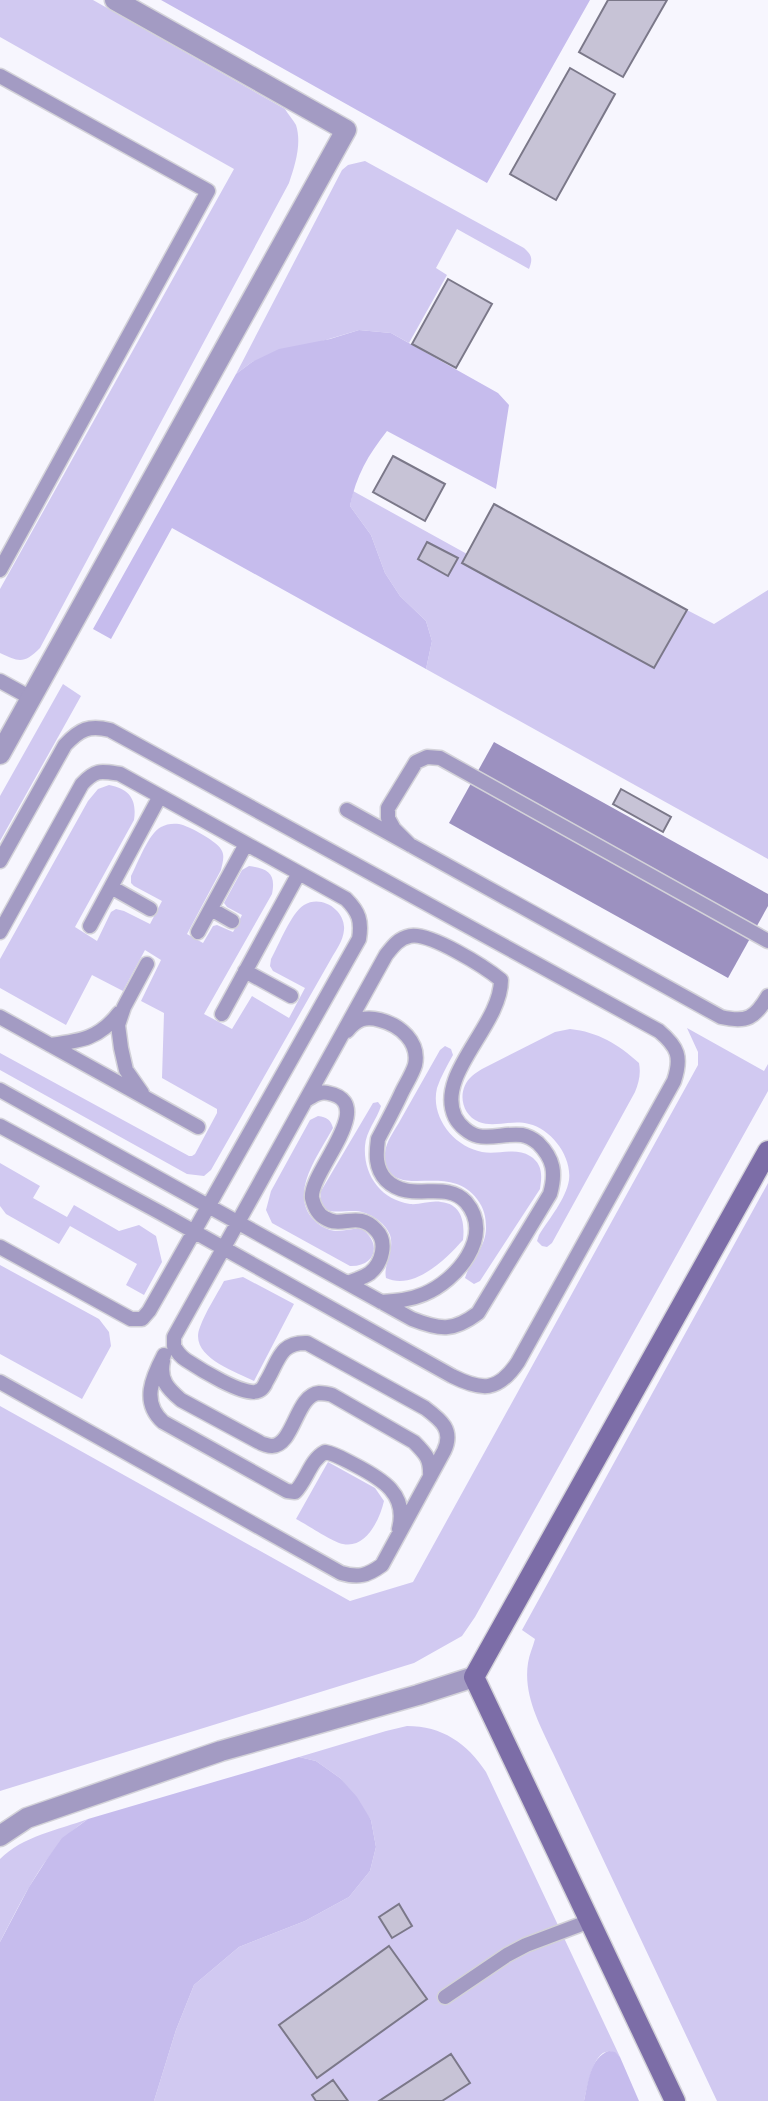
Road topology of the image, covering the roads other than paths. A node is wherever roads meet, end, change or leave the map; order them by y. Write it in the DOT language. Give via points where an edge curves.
graph roads {
  1 [pos="115,0"];
  2 [pos="0,76"];
  3 [pos="0,570"];
  4 [pos="0,681"];
  5 [pos="31,698"];
  6 [pos="0,754"];
  7 [pos="160,796"];
  8 [pos="347,810"];
  9 [pos="246,844"];
  10 [pos="410,845"];
  11 [pos="0,861"];
  12 [pos="299,873"];
  13 [pos="111,887"];
  14 [pos="150,909"];
  15 [pos="211,909"];
  16 [pos="232,921"];
  17 [pos="90,926"];
  18 [pos="0,932"];
  19 [pos="198,932"];
  20 [pos="768,941"];
  21 [pos="147,964"];
  22 [pos="245,971"];
  23 [pos="291,996"];
  24 [pos="768,996"];
  25 [pos="124,1007"];
  26 [pos="222,1014"];
  27 [pos="0,1017"];
  28 [pos="337,1044"];
  29 [pos="50,1045"];
  30 [pos="0,1090"];
  31 [pos="144,1097"];
  32 [pos="306,1101"];
  33 [pos="0,1126"];
  34 [pos="198,1127"];
  35 [pos="768,1151"];
  36 [pos="209,1206"];
  37 [pos="238,1222"];
  38 [pos="194,1232"];
  39 [pos="0,1247"];
  40 [pos="223,1249"];
  41 [pos="347,1283"];
  42 [pos="381,1302"];
  43 [pos="174,1337"];
  44 [pos="164,1355"];
  45 [pos="0,1382"];
  46 [pos="430,1477"];
  47 [pos="397,1537"];
  48 [pos="474,1677"];
  49 [pos="0,1836"];
  50 [pos="590,1921"];
  51 [pos="445,1997"];
  52 [pos="675,2101"];
  1 -- 5 [label="street" via="346,130"];
  2 -- 3 [label="lane" via="208,191"];
  4 -- 5 [label="lane"];
  5 -- 6 [label="street"];
  7 -- 9 [label="lane"];
  7 -- 13 [label="lane"];
  7 -- 18 [label="lane" via="120,774 92,774"];
  8 -- 10 [label="lane"];
  9 -- 12 [label="lane"];
  9 -- 15 [label="lane"];
  10 -- 20 [label="lane" via="394,829 388,808 416,762 440,758"];
  10 -- 24 [label="lane" via="721,1017 747,1018"];
  11 -- 40 [label="lane" via="65,745 84,729 110,730 659,1031 677,1053 674,1081 518,1362 500,1383 479,1387 460,1380"];
  12 -- 22 [label="lane"];
  12 -- 36 [label="lane" via="357,909 362,923 359,939"];
  13 -- 14 [label="lane"];
  13 -- 17 [label="lane"];
  15 -- 16 [label="lane"];
  15 -- 19 [label="lane"];
  21 -- 25 [label="lane"];
  22 -- 23 [label="lane"];
  22 -- 26 [label="lane"];
  25 -- 29 [label="lane" via="98,1034"];
  25 -- 31 [label="lane" via="118,1025 121,1048 126,1070"];
  27 -- 29 [label="lane"];
  28 -- 32 [label="lane"];
  28 -- 42 [label="lane" via="354,1022 367,1017 385,1021 411,1040 415,1065 378,1139 377,1165 395,1188 464,1199 477,1226 467,1257 440,1286 405,1300"];
  28 -- 42 [label="lane" via="395,942 411,935 432,939 490,971 501,980 501,992 455,1079 451,1103 466,1130 477,1136 523,1135 534,1140 553,1165 550,1194 478,1313 448,1328 433,1327"];
  29 -- 31 [label="lane"];
  30 -- 36 [label="lane"];
  31 -- 34 [label="lane"];
  32 -- 37 [label="lane"];
  32 -- 41 [label="lane" via="327,1092 346,1103 348,1114 312,1191 317,1212 335,1222 366,1221 383,1238 377,1264"];
  33 -- 38 [label="lane"];
  35 -- 48 [label="street"];
  36 -- 37 [label="lane"];
  36 -- 38 [label="lane"];
  37 -- 40 [label="lane"];
  37 -- 41 [label="lane"];
  38 -- 39 [label="lane" via="142,1319 131,1319"];
  38 -- 40 [label="lane"];
  40 -- 43 [label="lane"];
  41 -- 42 [label="lane"];
  43 -- 44 [label="lane"];
  43 -- 46 [label="lane" via="184,1359 250,1393 264,1386 289,1345 307,1343 321,1350 441,1419 449,1441"];
  44 -- 46 [label="lane" via="163,1381 170,1391 259,1442 279,1444 311,1395 320,1392 414,1442 431,1465"];
  44 -- 47 [label="lane" via="151,1390 154,1414 163,1422 287,1491 300,1487 318,1456 334,1454 391,1489 402,1517"];
  45 -- 47 [label="lane" via="341,1573 370,1574 382,1565"];
  46 -- 47 [label="lane"];
  48 -- 49 [label="street" via="221,1751 27,1818"];
  48 -- 50 [label="street"];
  50 -- 51 [label="lane" via="507,1955"];
  50 -- 52 [label="street"];
}
